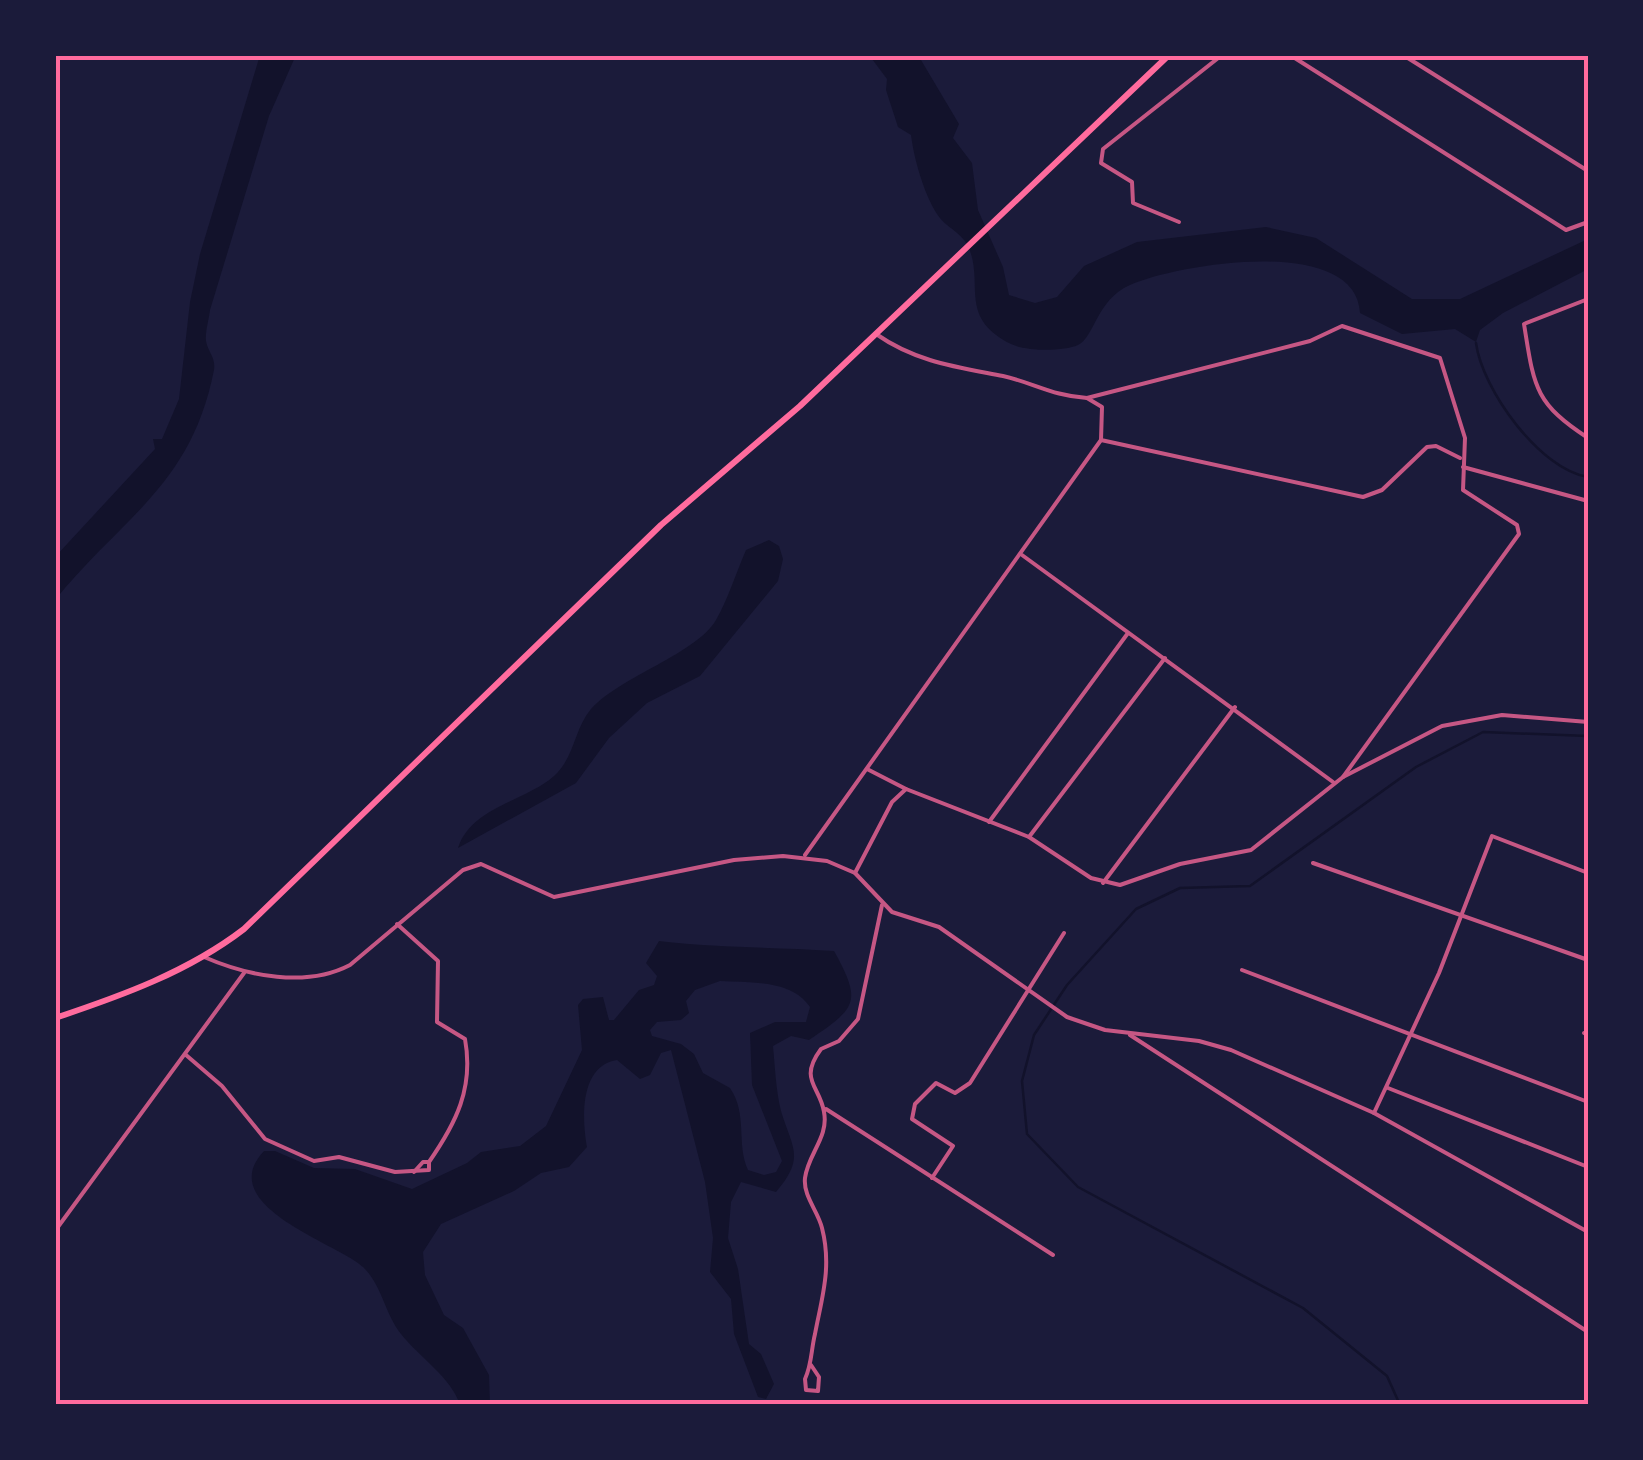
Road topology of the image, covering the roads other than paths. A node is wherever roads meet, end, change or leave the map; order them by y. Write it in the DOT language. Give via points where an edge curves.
graph roads {
  1 [pos="1169,55"];
  2 [pos="1222,55"];
  3 [pos="1290,55"];
  4 [pos="1403,55"];
  5 [pos="1588,171"];
  6 [pos="1179,222"];
  7 [pos="1588,222"];
  8 [pos="1588,299"];
  9 [pos="876,334"];
  10 [pos="1086,398"];
  11 [pos="1588,438"];
  12 [pos="1101,440"];
  13 [pos="1462,459"];
  14 [pos="1463,467"];
  15 [pos="1588,501"];
  16 [pos="1022,555"];
  17 [pos="1130,632"];
  18 [pos="1165,658"];
  19 [pos="1235,708"];
  20 [pos="1588,722"];
  21 [pos="867,769"];
  22 [pos="1343,777"];
  23 [pos="1334,784"];
  24 [pos="906,789"];
  25 [pos="989,822"];
  26 [pos="1030,837"];
  27 [pos="804,856"];
  28 [pos="1312,864"];
  29 [pos="1588,872"];
  30 [pos="855,874"];
  31 [pos="1103,884"];
  32 [pos="882,906"];
  33 [pos="1461,916"];
  34 [pos="396,924"];
  35 [pos="1064,934"];
  36 [pos="204,957"];
  37 [pos="1588,960"];
  38 [pos="1242,970"];
  39 [pos="244,973"];
  40 [pos="1026,987"];
  41 [pos="55,1018"];
  42 [pos="1126,1033"];
  43 [pos="1412,1034"];
  44 [pos="186,1055"];
  45 [pos="1386,1087"];
  46 [pos="1588,1102"];
  47 [pos="824,1108"];
  48 [pos="1374,1113"];
  49 [pos="1588,1166"];
  50 [pos="932,1178"];
  51 [pos="55,1231"];
  52 [pos="1588,1232"];
  53 [pos="1053,1254"];
  54 [pos="1588,1332"];
  55 [pos="811,1365"];
  1 -- 9 [label="main road"];
  2 -- 6 [label="street" via="1102,149 1101,163 1132,182 1133,203"];
  3 -- 7 [label="street" via="1566,230"];
  4 -- 5 [label="street"];
  8 -- 11 [label="street" via="1524,324 1532,374 1550,413"];
  9 -- 10 [label="street" via="950,368"];
  9 -- 36 [label="main road" via="661,524 301,876"];
  10 -- 12 [label="street" via="1102,407"];
  10 -- 13 [label="street" via="1310,342 1342,326 1440,358 1464,438"];
  12 -- 13 [label="street" via="1363,497 1382,490 1427,447"];
  12 -- 16 [label="street"];
  13 -- 14 [label="street"];
  14 -- 15 [label="street"];
  14 -- 22 [label="street" via="1463,490 1517,525 1519,534"];
  16 -- 17 [label="street"];
  16 -- 21 [label="street"];
  17 -- 18 [label="street"];
  17 -- 25 [label="street"];
  18 -- 19 [label="street"];
  18 -- 26 [label="street"];
  19 -- 23 [label="street"];
  19 -- 31 [label="street"];
  20 -- 22 [label="street" via="1472,718 1442,726"];
  21 -- 24 [label="street"];
  21 -- 27 [label="street"];
  22 -- 23 [label="street"];
  23 -- 31 [label="street" via="1251,850"];
  24 -- 25 [label="street"];
  24 -- 30 [label="street" via="892,802"];
  25 -- 26 [label="street"];
  26 -- 31 [label="street"];
  27 -- 30 [label="street"];
  27 -- 34 [label="street" via="720,862 554,897 482,864 463,870"];
  28 -- 33 [label="street"];
  29 -- 33 [label="street" via="1492,836"];
  30 -- 32 [label="street"];
  32 -- 40 [label="street" via="939,928"];
  32 -- 47 [label="street" via="858,1019 839,1041 820,1049 811,1070 811,1086"];
  33 -- 37 [label="street"];
  33 -- 43 [label="street"];
  34 -- 39 [label="street" via="330,976"];
  34 -- 44 [label="street" via="438,961 438,1022 466,1039 469,1058 462,1108 429,1170 395,1172 356,1158 314,1160 266,1139"];
  35 -- 40 [label="street"];
  36 -- 39 [label="street"];
  36 -- 41 [label="main road"];
  38 -- 43 [label="street"];
  39 -- 44 [label="street"];
  40 -- 42 [label="street" via="1067,1017"];
  40 -- 50 [label="street" via="970,1083 960,1092 936,1083 927,1087 911,1112 953,1146"];
  42 -- 48 [label="street" via="1215,1044"];
  42 -- 54 [label="street"];
  43 -- 45 [label="street"];
  43 -- 46 [label="street"];
  44 -- 51 [label="street"];
  45 -- 48 [label="street"];
  45 -- 49 [label="street"];
  47 -- 50 [label="street"];
  47 -- 55 [label="street" via="822,1136 805,1176 827,1250 826,1294"];
  48 -- 52 [label="street"];
  50 -- 53 [label="street"];
  55 -- 55 [label="street" via="806,1390 818,1391 819,1377"];
}
